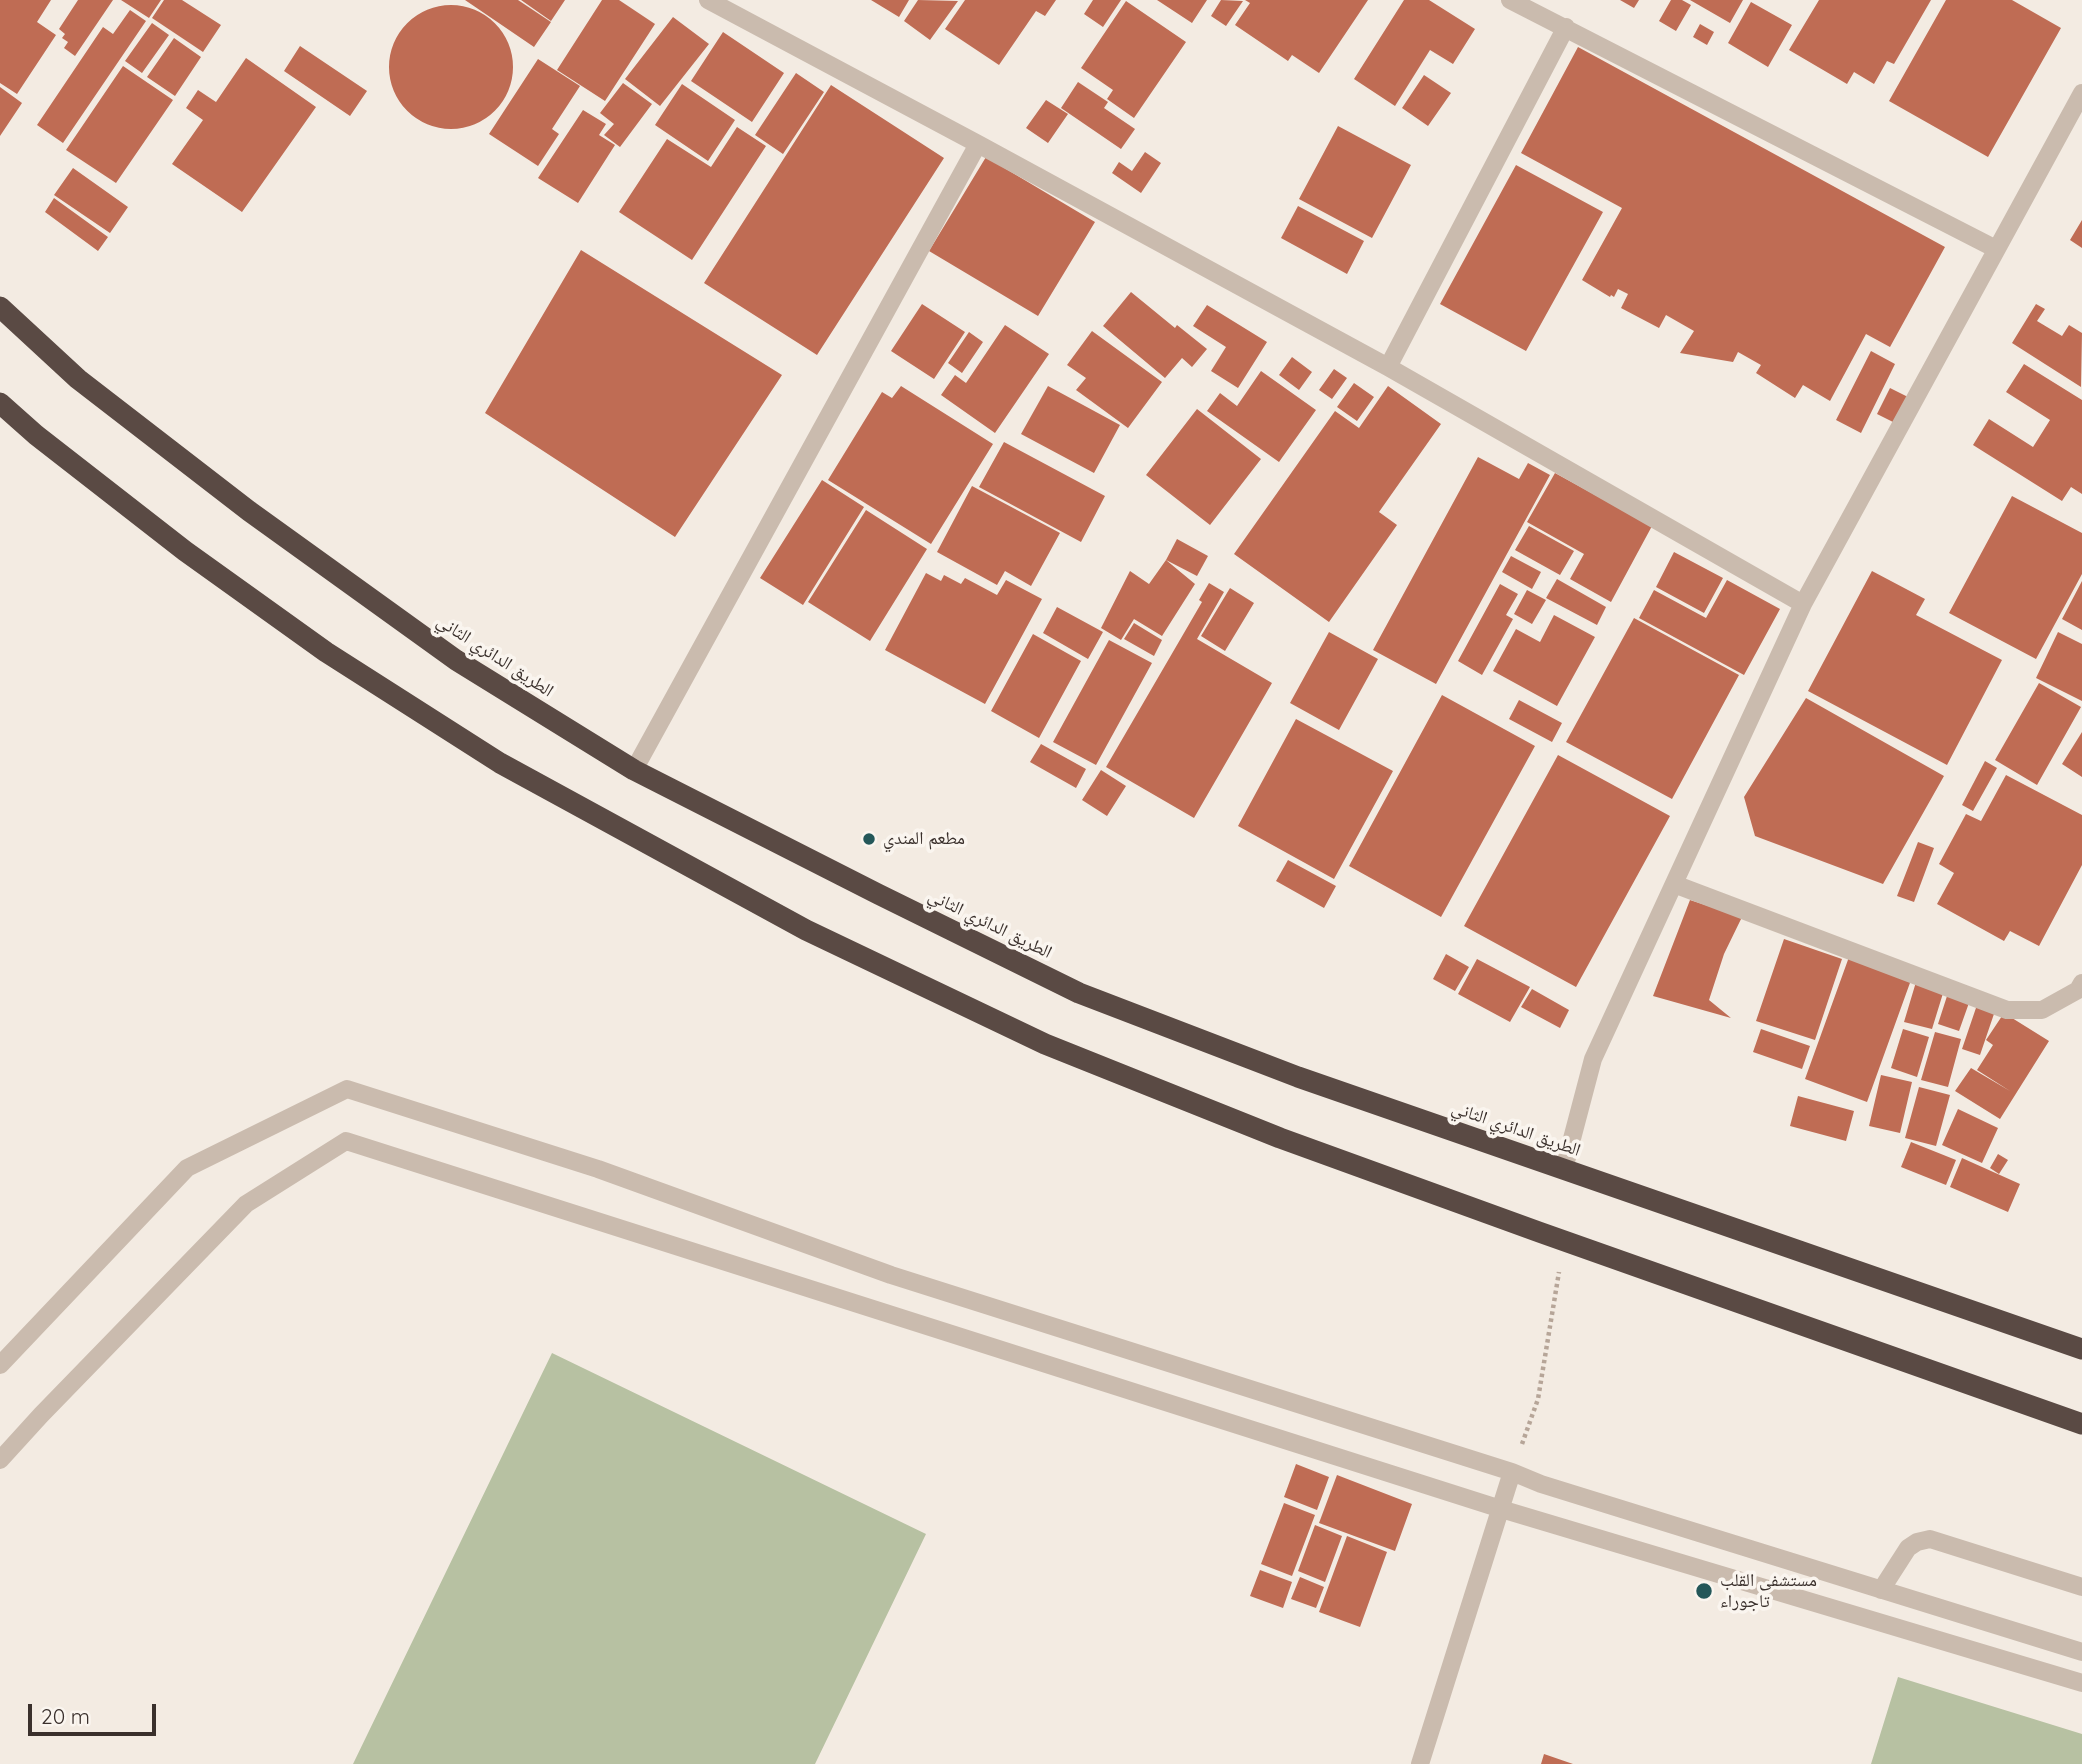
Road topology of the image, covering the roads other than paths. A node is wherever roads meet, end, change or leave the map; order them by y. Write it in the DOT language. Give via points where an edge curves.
graph roads {
  1 [pos="708,0"];
  2 [pos="1510,0"];
  3 [pos="1566,27"];
  4 [pos="2082,93"];
  5 [pos="978,144"];
  6 [pos="1996,249"];
  7 [pos="0,307"];
  8 [pos="1388,367"];
  9 [pos="0,404"];
  10 [pos="1803,604"];
  11 [pos="634,770"];
  12 [pos="1674,884"];
  13 [pos="2082,983"];
  14 [pos="1564,1170"];
  15 [pos="2082,1349"];
  16 [pos="0,1365"];
  17 [pos="2082,1424"];
  18 [pos="0,1460"];
  19 [pos="1513,1472"];
  20 [pos="1501,1508"];
  21 [pos="2082,1587"];
  22 [pos="1881,1590"];
  23 [pos="2082,1652"];
  24 [pos="2082,1684"];
  25 [pos="1420,1764"];
  1 -- 5 [label="street"];
  2 -- 3 [label="street"];
  3 -- 6 [label="street"];
  3 -- 8 [label="street"];
  4 -- 6 [label="street"];
  5 -- 8 [label="street"];
  5 -- 11 [label="street"];
  6 -- 10 [label="street"];
  7 -- 11 [label="highway, الطريق الدائري الثاني" via="78,379 249,511 456,660"];
  8 -- 10 [label="street"];
  9 -- 17 [label="highway" via="185,551 326,652 500,763 806,930 1057,1049 1280,1138"];
  10 -- 12 [label="street"];
  11 -- 14 [label="highway, الطريق الدائري الثاني" via="1079,993 1298,1077"];
  12 -- 13 [label="street" via="2007,1010 2042,1010 2078,990"];
  12 -- 14 [label="street" via="1593,1059"];
  14 -- 15 [label="highway, الطريق الدائري الثاني"];
  16 -- 19 [label="street" via="187,1168 347,1089 598,1169 891,1275"];
  18 -- 20 [label="street" via="246,1204 346,1140"];
  19 -- 20 [label="street"];
  19 -- 22 [label="street"];
  20 -- 24 [label="street"];
  20 -- 25 [label="street"];
  21 -- 22 [label="street" via="1930,1539 1908,1548"];
  22 -- 23 [label="street"];
}
